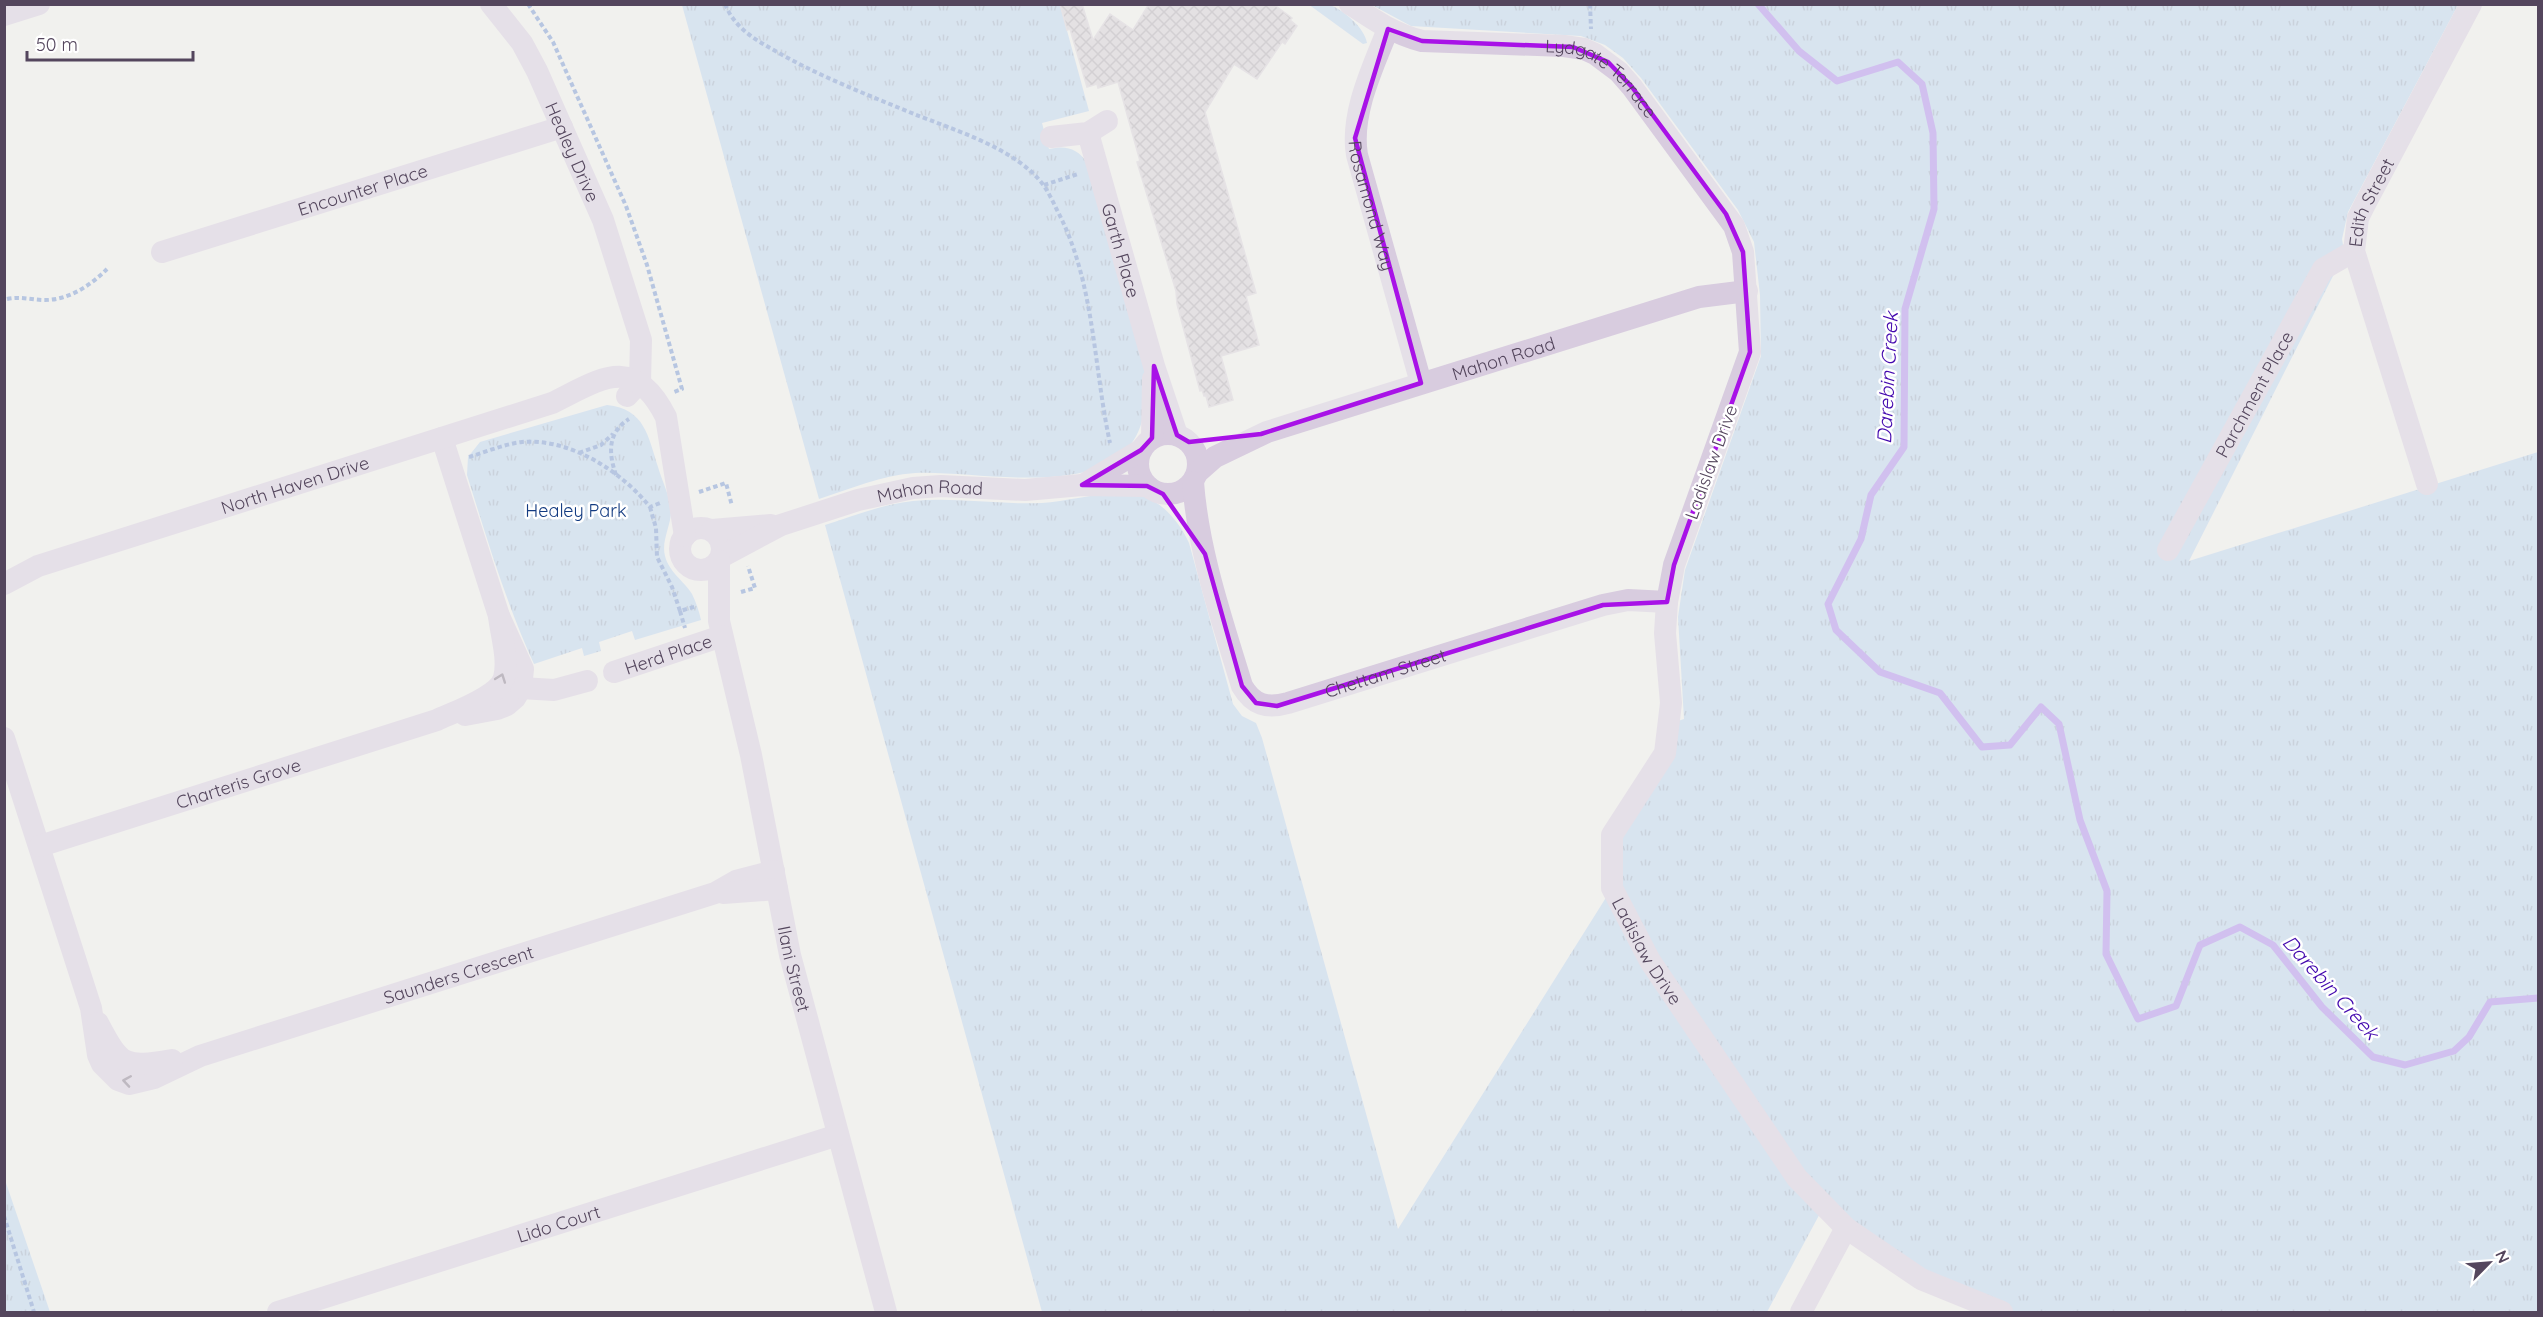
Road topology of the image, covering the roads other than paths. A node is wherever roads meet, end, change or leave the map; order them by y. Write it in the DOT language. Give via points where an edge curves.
graph roads {
  1 [pos="39,4"];
  2 [pos="491,4"];
  3 [pos="1350,4"];
  4 [pos="2471,4"];
  5 [pos="4,15"];
  6 [pos="1388,29"];
  7 [pos="562,127"];
  8 [pos="1051,137"];
  9 [pos="161,251"];
  10 [pos="2354,251"];
  11 [pos="1747,291"];
  12 [pos="1154,366"];
  13 [pos="1421,383"];
  14 [pos="634,391"];
  15 [pos="1262,434"];
  16 [pos="442,438"];
  17 [pos="1183,438"];
  18 [pos="1147,444"];
  19 [pos="1195,477"];
  20 [pos="2427,484"];
  21 [pos="1082,485"];
  22 [pos="1155,490"];
  23 [pos="685,496"];
  24 [pos="709,529"];
  25 [pos="685,536"];
  26 [pos="741,537"];
  27 [pos="2168,550"];
  28 [pos="1205,554"];
  29 [pos="720,559"];
  30 [pos="38,566"];
  31 [pos="690,567"];
  32 [pos="4,569"];
  33 [pos="4,584"];
  34 [pos="1667,602"];
  35 [pos="717,614"];
  36 [pos="499,616"];
  37 [pos="614,672"];
  38 [pos="587,681"];
  39 [pos="521,688"];
  40 [pos="437,720"];
  41 [pos="4,738"];
  42 [pos="39,846"];
  43 [pos="775,880"];
  44 [pos="838,1135"];
  45 [pos="1846,1228"];
  46 [pos="278,1312"];
  47 [pos="886,1312"];
  48 [pos="1801,1312"];
  49 [pos="2002,1312"];
  1 -- 5 [label="street"];
  2 -- 7 [label="street, Healey Drive" via="522,43"];
  3 -- 6 [label="street, Lydgate Terrace"];
  4 -- 10 [label="street, Edith Street" via="2358,218"];
  6 -- 11 [label="street, Lydgate Terrace" via="1422,40 1573,47 1608,62 1632,87 1734,226 1743,252"];
  6 -- 13 [label="street, Rosamond Way" via="1365,94 1355,144"];
  7 -- 9 [label="street, Encounter Place"];
  7 -- 14 [label="street, Healey Drive" via="603,220 632,311"];
  8 -- 12 [label="street, Garth Place" via="1097,127 1098,167"];
  10 -- 20 [label="street, Edith Street"];
  10 -- 27 [label="street, Parchment Place" via="2323,269"];
  11 -- 13 [label="street, Mahon Road" via="1699,297"];
  11 -- 34 [label="street, Ladislaw Drive" via="1750,339 1746,368 1674,565"];
  12 -- 17 [label="street, Garth Place"];
  12 -- 18 [label="street, Garth Place"];
  13 -- 15 [label="street, Mahon Road"];
  14 -- 16 [label="street, North Haven Drive" via="552,403"];
  14 -- 23 [label="street" via="671,451"];
  15 -- 17 [label="street, Mahon Road"];
  15 -- 19 [label="street, Mahon Road" via="1215,457"];
  16 -- 30 [label="street, North Haven Drive"];
  16 -- 36 [label="street, Charteris Grove"];
  17 -- 18 [label="street" via="1169,433"];
  17 -- 19 [label="street" via="1198,456"];
  18 -- 21 [label="street, Mahon Road"];
  18 -- 22 [label="street" via="1138,469"];
  19 -- 22 [label="street" via="1180,492"];
  19 -- 28 [label="street, Chettam Street" via="1195,507"];
  21 -- 22 [label="street, Mahon Road"];
  21 -- 26 [label="street, Mahon Road" via="1025,490 913,488 858,500"];
  22 -- 28 [label="street, Chettam Street" via="1182,517"];
  23 -- 24 [label="street"];
  23 -- 25 [label="street"];
  24 -- 25 [label="street" via="695,529"];
  24 -- 26 [label="street, Mahon Road"];
  24 -- 29 [label="street" via="720,539"];
  25 -- 31 [label="street" via="680,549"];
  26 -- 29 [label="street, Mahon Road"];
  28 -- 34 [label="street, Chettam Street" via="1242,686 1256,703 1266,706 1288,703 1609,603"];
  29 -- 31 [label="street" via="703,570"];
  29 -- 35 [label="street, Ilani Street"];
  30 -- 32 [label="street, North Haven Drive"];
  30 -- 33 [label="street, North Haven Drive"];
  31 -- 35 [label="street, Ilani Street"];
  34 -- 45 [label="street, Ladislaw Drive" via="1665,633 1671,703 1665,753 1612,835 1612,888 1650,961 1797,1178"];
  35 -- 37 [label="street, Herd Place"];
  35 -- 43 [label="street, Ilani Street" via="740,704"];
  36 -- 39 [label="street, Charteris Grove" via="523,669"];
  40 -- 36 [label="street, Charteris Grove, one-way" via="494,692 500,685 505,664"];
  38 -- 39 [label="street" via="554,690"];
  39 -- 40 [label="street, Charteris Grove" via="515,698 497,709"];
  40 -- 42 [label="street, Charteris Grove"];
  41 -- 42 [label="street, Saunders Crescent"];
  42 -- 43 [label="street, Saunders Crescent" via="91,1008 98,1055 108,1073 129,1084 200,1056 715,893 748,893"];
  43 -- 44 [label="street, Ilani Street" via="807,1025"];
  44 -- 46 [label="street, Lido Court"];
  44 -- 47 [label="street, Ilani Street"];
  45 -- 48 [label="street"];
  45 -- 49 [label="street, Ladislaw Drive" via="1921,1279"];
}
